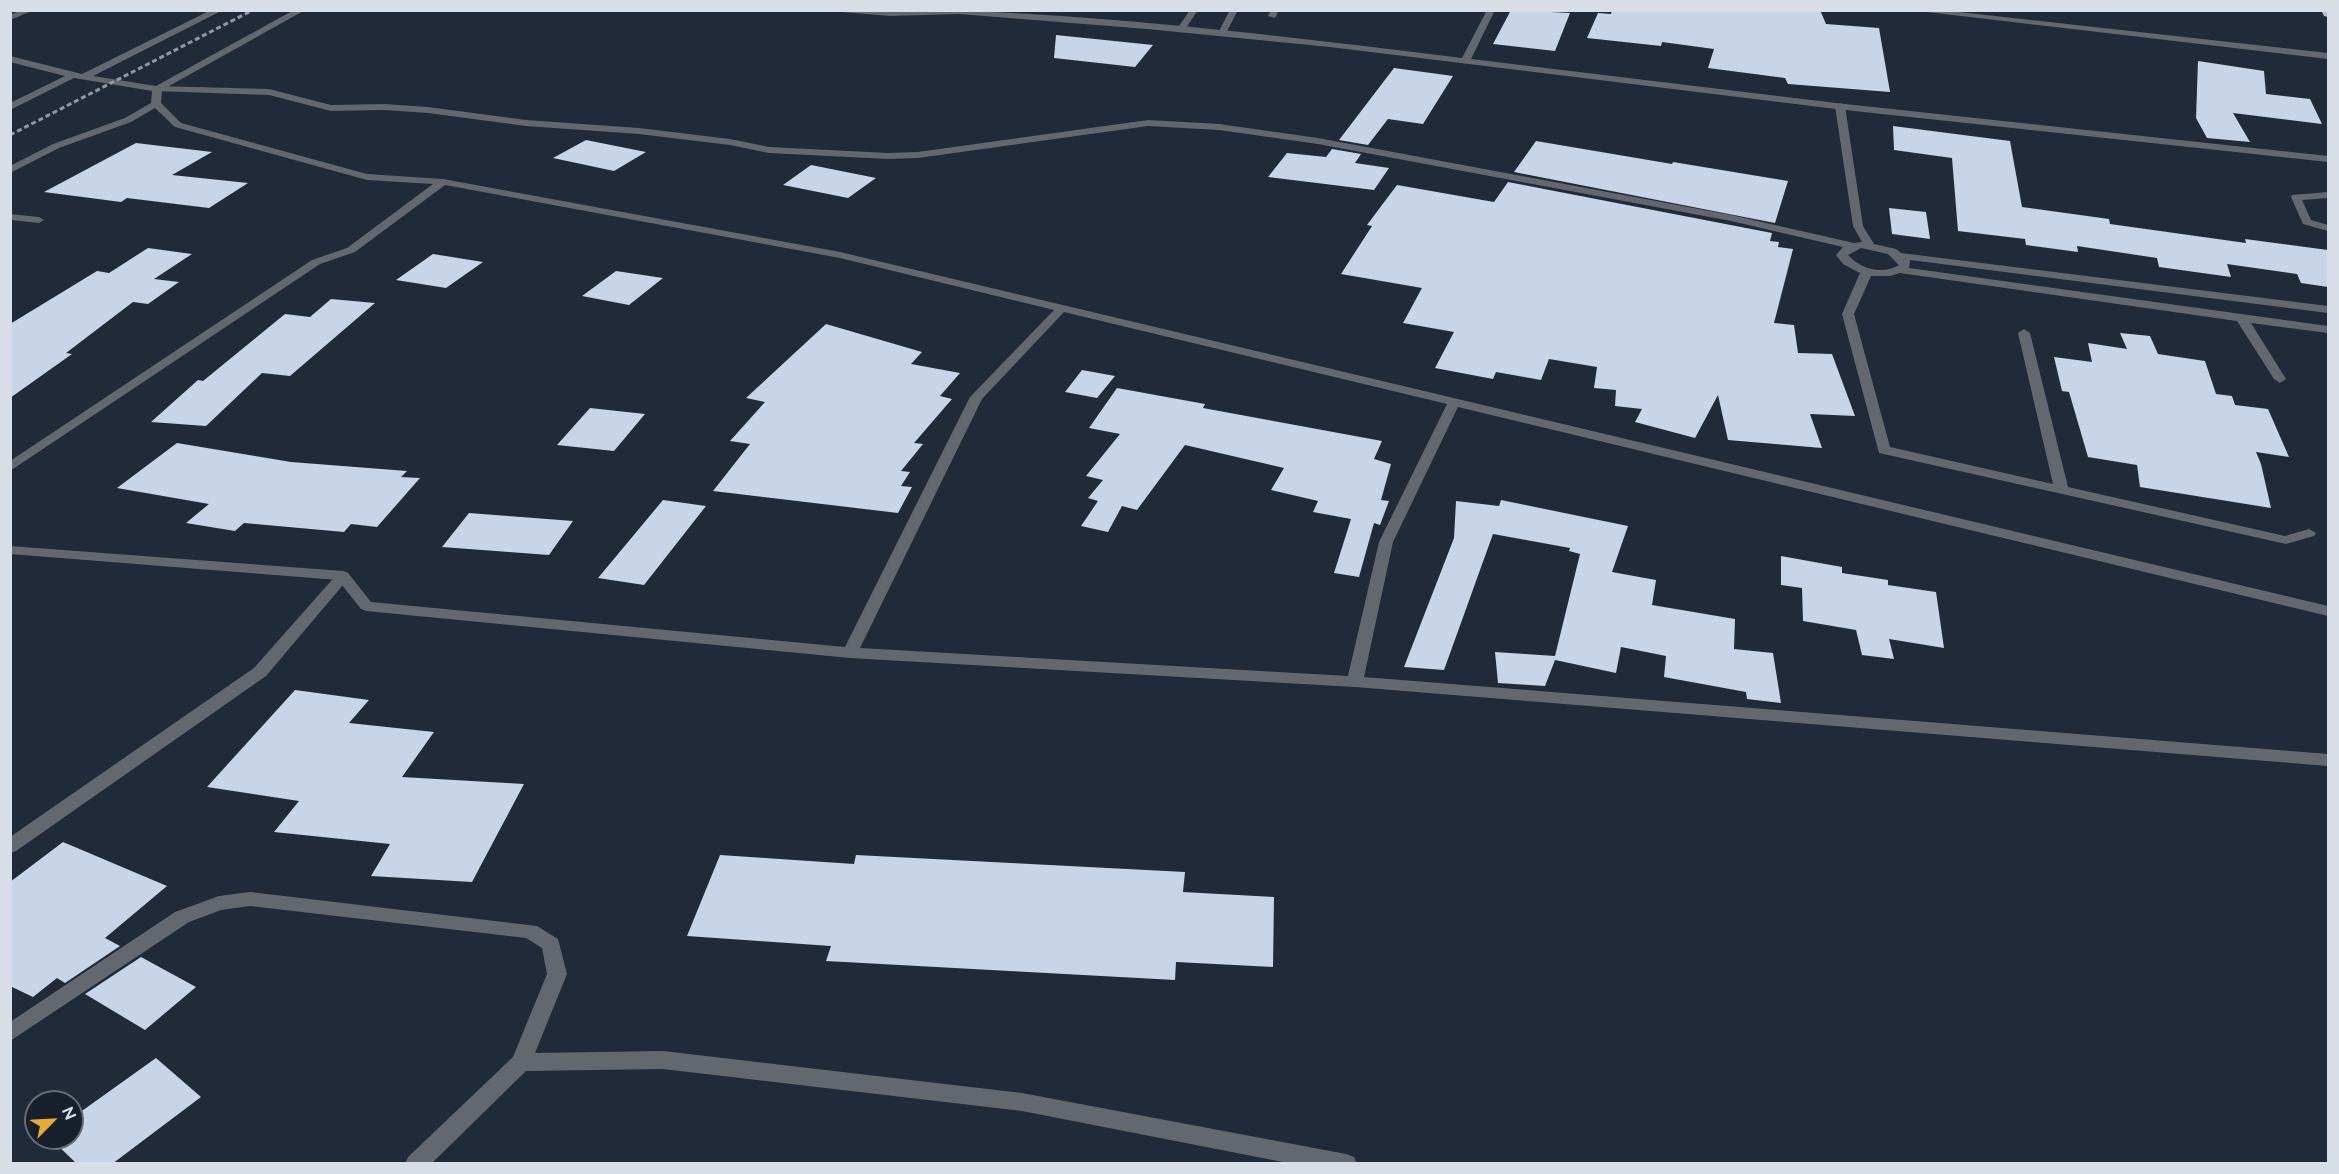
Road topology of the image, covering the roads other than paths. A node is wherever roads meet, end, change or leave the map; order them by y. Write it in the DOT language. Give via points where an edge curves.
graph roads {
  1 [pos="30,10"];
  2 [pos="219,10"];
  3 [pos="301,10"];
  4 [pos="822,10"];
  5 [pos="1194,10"];
  6 [pos="1234,10"];
  7 [pos="1491,10"];
  8 [pos="1914,10"];
  9 [pos="891,12"];
  10 [pos="10,18"];
  11 [pos="1181,29"];
  12 [pos="1222,33"];
  13 [pos="2328,56"];
  14 [pos="10,59"];
  15 [pos="1466,59"];
  16 [pos="78,76"];
  17 [pos="157,89"];
  18 [pos="156,104"];
  19 [pos="1840,106"];
  20 [pos="10,107"];
  21 [pos="2328,159"];
  22 [pos="10,170"];
  23 [pos="443,182"];
  24 [pos="2328,195"];
  25 [pos="10,217"];
  26 [pos="39,220"];
  27 [pos="2328,228"];
  28 [pos="1869,245"];
  29 [pos="1852,246"];
  30 [pos="1901,256"];
  31 [pos="1900,270"];
  32 [pos="1867,271"];
  33 [pos="1063,307"];
  34 [pos="2328,309"];
  35 [pos="2241,317"];
  36 [pos="2328,330"];
  37 [pos="2024,333"];
  38 [pos="2280,379"];
  39 [pos="1454,402"];
  40 [pos="10,467"];
  41 [pos="2062,491"];
  42 [pos="2309,533"];
  43 [pos="10,550"];
  44 [pos="343,576"];
  45 [pos="2328,611"];
  46 [pos="850,653"];
  47 [pos="1355,682"];
  48 [pos="2328,760"];
  49 [pos="10,846"];
  50 [pos="10,1033"];
  51 [pos="521,1062"];
  52 [pos="416,1164"];
  53 [pos="1346,1164"];
  1 -- 10 [label="street"];
  2 -- 16 [label="street"];
  3 -- 17 [label="street"];
  4 -- 9 [label="street"];
  5 -- 11 [label="street"];
  6 -- 12 [label="street"];
  7 -- 15 [label="street"];
  8 -- 13 [label="street"];
  9 -- 11 [label="street" via="959,12"];
  11 -- 12 [label="street"];
  12 -- 15 [label="street"];
  14 -- 16 [label="street"];
  15 -- 19 [label="street"];
  16 -- 17 [label="street"];
  16 -- 20 [label="street"];
  17 -- 18 [label="street"];
  17 -- 29 [label="street" via="269,92 331,108 428,110 526,123 639,131 769,150 888,156 1148,123 1219,127 1318,141 1731,218"];
  18 -- 22 [label="street" via="128,120 56,146"];
  18 -- 23 [label="street" via="178,125 367,177"];
  19 -- 21 [label="street"];
  19 -- 28 [label="street" via="1858,226"];
  23 -- 33 [label="street" via="840,255"];
  23 -- 40 [label="street" via="351,250 316,262"];
  24 -- 27 [label="street" via="2296,197 2307,222"];
  25 -- 26 [label="street"];
  28 -- 29 [label="street"];
  28 -- 30 [label="street"];
  29 -- 32 [label="street" via="1842,255 1854,267"];
  30 -- 31 [label="street" via="1905,266"];
  30 -- 34 [label="street"];
  31 -- 32 [label="street"];
  31 -- 35 [label="street"];
  32 -- 41 [label="street" via="1848,314 1884,450"];
  33 -- 39 [label="street"];
  33 -- 46 [label="street" via="976,397"];
  35 -- 36 [label="street"];
  35 -- 38 [label="street"];
  37 -- 41 [label="street"];
  39 -- 45 [label="street"];
  39 -- 47 [label="street" via="1386,542"];
  41 -- 42 [label="street" via="2286,540"];
  43 -- 44 [label="street"];
  44 -- 46 [label="street" via="366,606"];
  44 -- 49 [label="street" via="260,672"];
  46 -- 47 [label="street"];
  47 -- 48 [label="street"];
  50 -- 51 [label="street" via="182,918 219,903 250,899 530,931 551,944 557,974"];
  51 -- 52 [label="street"];
  51 -- 53 [label="street" via="663,1060 1022,1102"];
}
